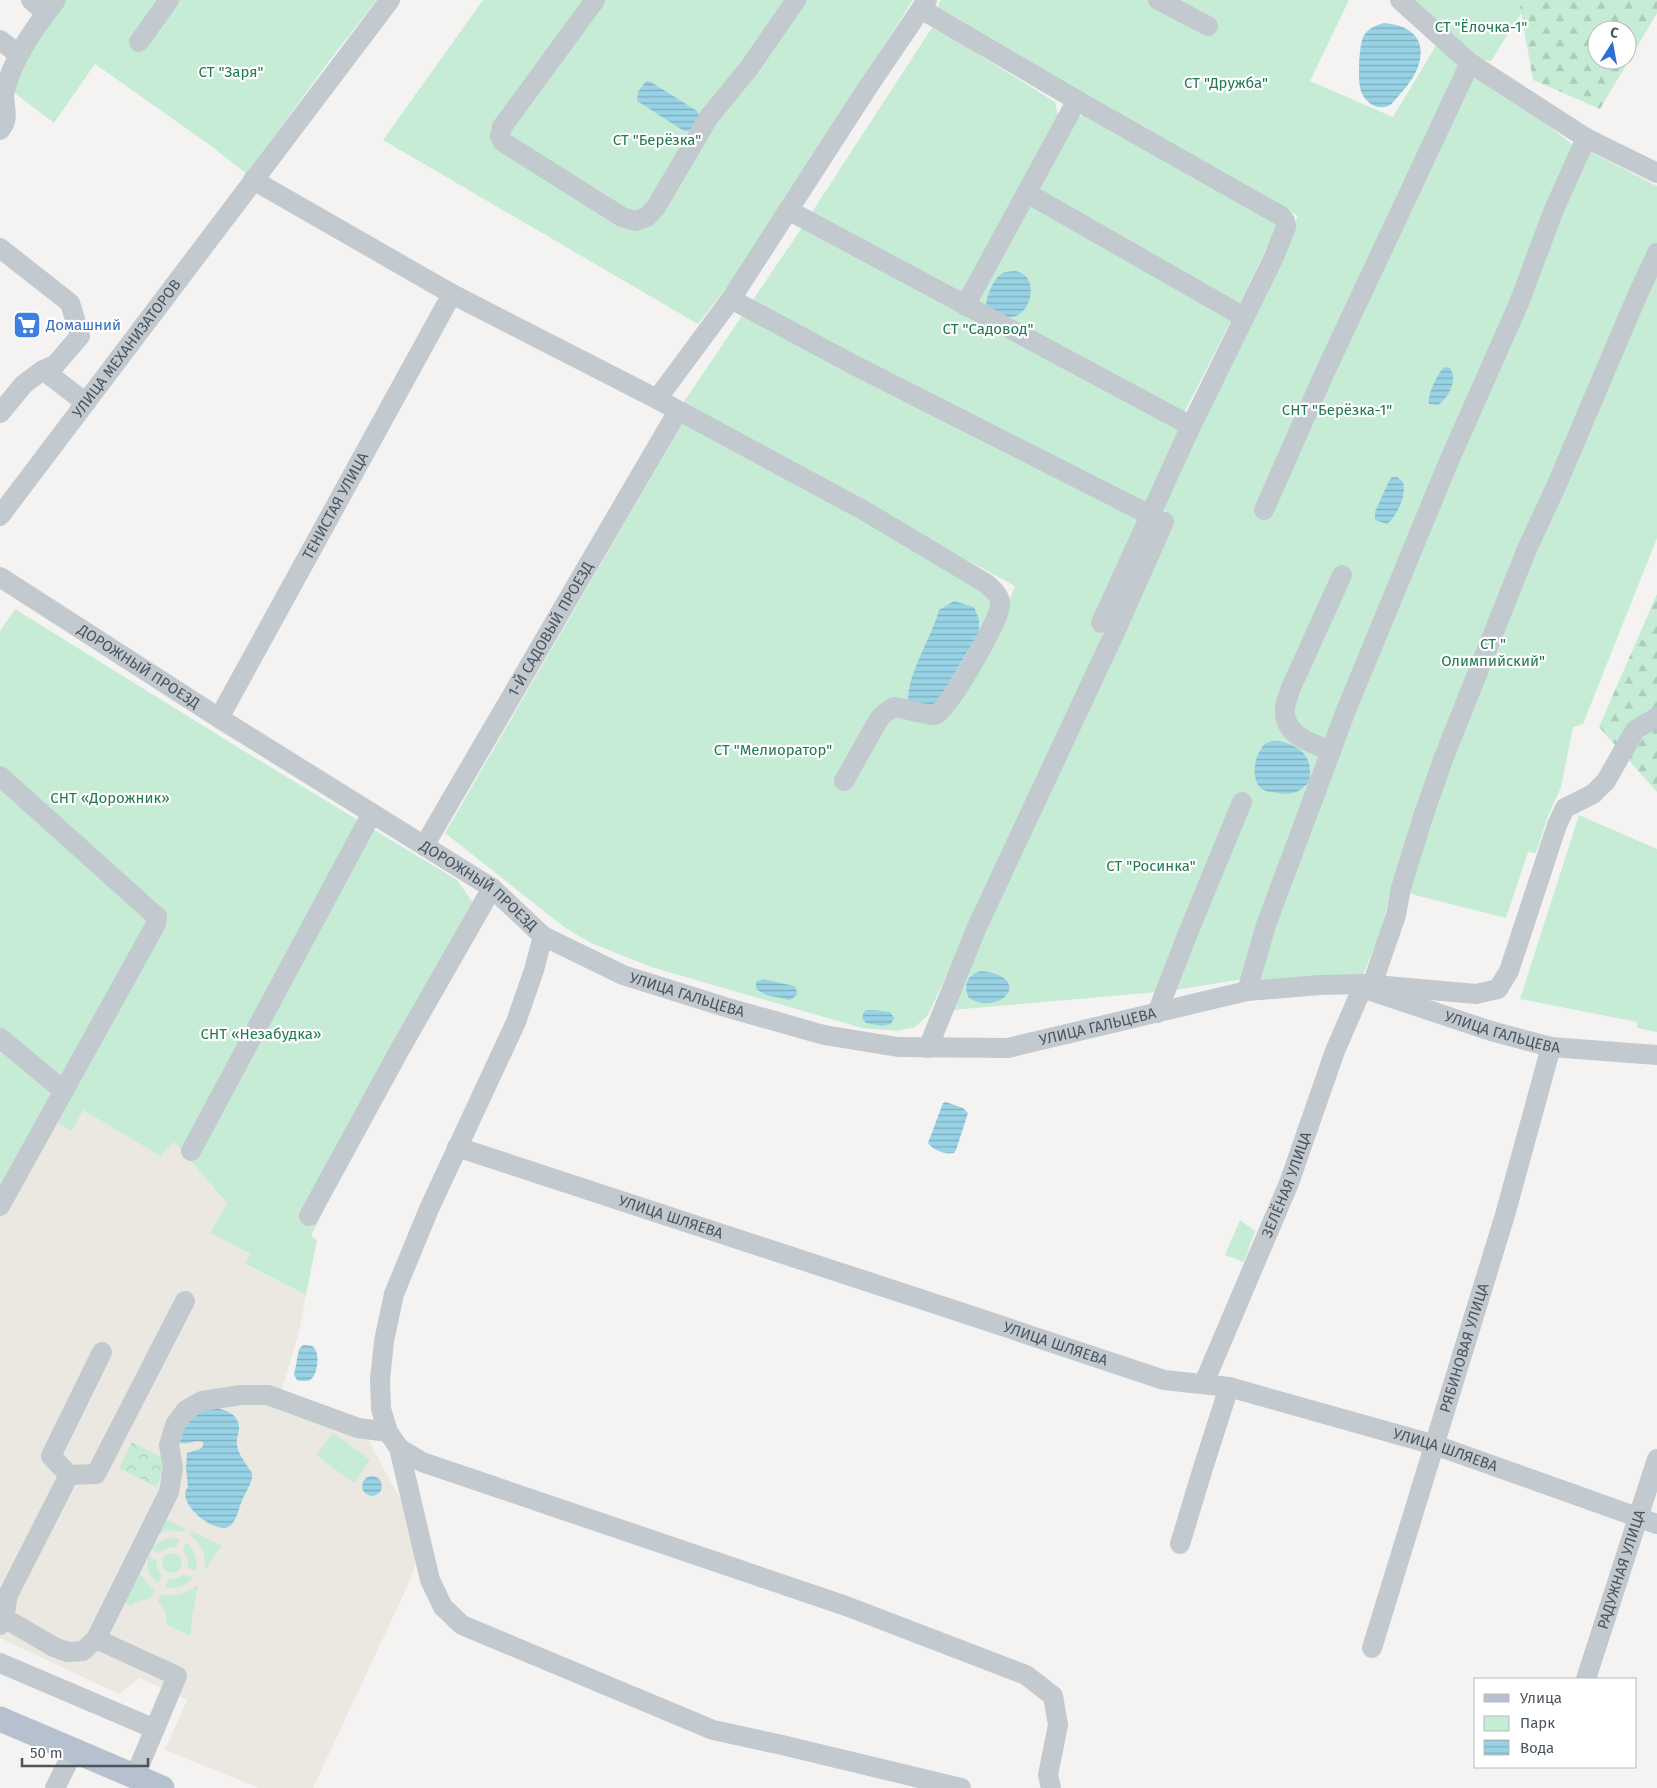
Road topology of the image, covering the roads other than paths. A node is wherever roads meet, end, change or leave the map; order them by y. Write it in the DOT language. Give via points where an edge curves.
graph roads {
  1 [pos="31,0"];
  2 [pos="169,0"];
  3 [pos="390,0"];
  4 [pos="595,0"];
  5 [pos="796,0"];
  6 [pos="1158,0"];
  7 [pos="1400,0"];
  8 [pos="924,4"];
  9 [pos="51,6"];
  10 [pos="1208,26"];
  11 [pos="0,40"];
  12 [pos="139,42"];
  13 [pos="18,54"];
  14 [pos="1470,63"];
  15 [pos="2,90"];
  16 [pos="1077,100"];
  17 [pos="0,130"];
  18 [pos="1586,138"];
  19 [pos="1657,173"];
  20 [pos="253,180"];
  21 [pos="1027,193"];
  22 [pos="788,210"];
  23 [pos="0,248"];
  24 [pos="1657,253"];
  25 [pos="452,294"];
  26 [pos="731,299"];
  27 [pos="965,306"];
  28 [pos="1244,316"];
  29 [pos="43,370"];
  30 [pos="657,399"];
  31 [pos="86,403"];
  32 [pos="678,411"];
  33 [pos="0,413"];
  34 [pos="1191,426"];
  35 [pos="1264,510"];
  36 [pos="0,516"];
  37 [pos="1157,518"];
  38 [pos="1342,575"];
  39 [pos="0,577"];
  40 [pos="1101,623"];
  41 [pos="1657,717"];
  42 [pos="219,718"];
  43 [pos="1330,751"];
  44 [pos="0,776"];
  45 [pos="844,781"];
  46 [pos="1242,802"];
  47 [pos="372,814"];
  48 [pos="424,846"];
  49 [pos="492,888"];
  50 [pos="543,936"];
  51 [pos="1368,985"];
  52 [pos="1247,991"];
  53 [pos="1157,1013"];
  54 [pos="0,1038"];
  55 [pos="1551,1047"];
  56 [pos="928,1048"];
  57 [pos="1657,1055"];
  58 [pos="64,1092"];
  59 [pos="457,1147"];
  60 [pos="191,1151"];
  61 [pos="0,1206"];
  62 [pos="309,1216"];
  63 [pos="185,1301"];
  64 [pos="102,1352"];
  65 [pos="1204,1383"];
  66 [pos="1229,1387"];
  67 [pos="393,1440"];
  68 [pos="1435,1445"];
  69 [pos="1657,1459"];
  70 [pos="69,1475"];
  71 [pos="1638,1518"];
  72 [pos="1657,1524"];
  73 [pos="1180,1544"];
  74 [pos="2,1621"];
  75 [pos="96,1639"];
  76 [pos="1372,1648"];
  77 [pos="0,1663"];
  78 [pos="1586,1678"];
  79 [pos="2,1724"];
  80 [pos="156,1729"];
  81 [pos="74,1750"];
  82 [pos="135,1776"];
  83 [pos="55,1788"];
  84 [pos="162,1788"];
  85 [pos="961,1788"];
  86 [pos="1051,1788"];
  1 -- 9 [label="street"];
  2 -- 12 [label="street"];
  3 -- 20 [label="street, УЛИЦА МЕХАНИЗАТОРОВ"];
  4 -- 5 [label="street" via="502,127 500,136 503,142 635,221 647,217 656,207 709,117 749,68"];
  6 -- 10 [label="street"];
  7 -- 14 [label="street"];
  8 -- 16 [label="street"];
  8 -- 22 [label="street"];
  9 -- 13 [label="street"];
  11 -- 13 [label="street"];
  13 -- 15 [label="street"];
  14 -- 18 [label="street"];
  14 -- 35 [label="street"];
  15 -- 17 [label="street" via="6,120"];
  16 -- 21 [label="street"];
  16 -- 28 [label="street" via="1285,221 1286,227 1274,258"];
  18 -- 19 [label="street"];
  18 -- 43 [label="street"];
  20 -- 25 [label="street"];
  20 -- 31 [label="street, УЛИЦА МЕХАНИЗАТОРОВ"];
  21 -- 27 [label="street"];
  21 -- 28 [label="street"];
  22 -- 26 [label="street"];
  22 -- 27 [label="street"];
  23 -- 29 [label="street" via="70,303 80,336 56,365"];
  24 -- 51 [label="street, ЗЕЛЁНАЯ УЛИЦА" via="1526,549 1448,749 1401,888 1396,915"];
  25 -- 30 [label="street"];
  25 -- 42 [label="street, ТЕНИСТАЯ УЛИЦА"];
  26 -- 30 [label="street"];
  26 -- 37 [label="street"];
  27 -- 34 [label="street"];
  28 -- 34 [label="street"];
  29 -- 31 [label="street"];
  29 -- 33 [label="street" via="24,384"];
  30 -- 32 [label="street"];
  31 -- 36 [label="street, УЛИЦА МЕХАНИЗАТОРОВ"];
  32 -- 45 [label="street" via="863,510 987,584 999,596 1000,607 994,624 943,709 930,716 894,707 885,713"];
  32 -- 48 [label="street, 1-Й САДОВЫЙ ПРОЕЗД"];
  34 -- 37 [label="street"];
  37 -- 40 [label="street"];
  37 -- 56 [label="street" via="1116,630 977,927"];
  38 -- 43 [label="street" via="1290,690 1285,709 1290,728 1303,739"];
  39 -- 42 [label="street, ДОРОЖНЫЙ ПРОЕЗД"];
  41 -- 51 [label="street" via="1635,730 1606,781 1593,794 1565,808 1509,971 1498,989 1476,994"];
  42 -- 47 [label="street, ДОРОЖНЫЙ ПРОЕЗД"];
  43 -- 52 [label="street" via="1266,926"];
  44 -- 58 [label="street" via="157,917"];
  46 -- 53 [label="street"];
  47 -- 48 [label="street, ДОРОЖНЫЙ ПРОЕЗД"];
  47 -- 60 [label="street"];
  48 -- 49 [label="street, ДОРОЖНЫЙ ПРОЕЗД"];
  49 -- 50 [label="street, ДОРОЖНЫЙ ПРОЕЗД"];
  49 -- 62 [label="street"];
  50 -- 56 [label="street, УЛИЦА ГАЛЬЦЕВА" via="623,975 725,1007 824,1035 898,1048"];
  50 -- 59 [label="street, ДОРОЖНЫЙ ПРОЕЗД" via="516,1022"];
  51 -- 52 [label="street, УЛИЦА ГАЛЬЦЕВА"];
  51 -- 55 [label="street, УЛИЦА ГАЛЬЦЕВА" via="1365,989 1491,1031"];
  51 -- 65 [label="street, ЗЕЛЁНАЯ УЛИЦА" via="1335,1051 1289,1183"];
  52 -- 53 [label="street, УЛИЦА ГАЛЬЦЕВА"];
  53 -- 56 [label="street, УЛИЦА ГАЛЬЦЕВА" via="1008,1048"];
  54 -- 58 [label="street"];
  55 -- 57 [label="street, УЛИЦА ГАЛЬЦЕВА"];
  55 -- 68 [label="street, РЯБИНОВАЯ УЛИЦА" via="1505,1215"];
  58 -- 61 [label="street"];
  59 -- 65 [label="street, УЛИЦА ШЛЯЕВА" via="1164,1380"];
  59 -- 67 [label="street, ДОРОЖНЫЙ ПРОЕЗД" via="394,1294 380,1380 381,1409"];
  63 -- 70 [label="street" via="96,1474"];
  64 -- 70 [label="street" via="51,1456"];
  65 -- 66 [label="street, УЛИЦА ШЛЯЕВА"];
  66 -- 68 [label="street, УЛИЦА ШЛЯЕВА"];
  66 -- 73 [label="street"];
  67 -- 75 [label="street" via="268,1396 217,1398 202,1401 186,1410 175,1425 169,1445 173,1468 169,1492"];
  67 -- 85 [label="street, ДОРОЖНЫЙ ПРОЕЗД" via="430,1580 443,1606 462,1625 713,1730"];
  67 -- 86 [label="street" via="422,1462 846,1606 1026,1675 1053,1696 1058,1725 1048,1775"];
  68 -- 71 [label="street, УЛИЦА ШЛЯЕВА"];
  68 -- 76 [label="street, РЯБИНОВАЯ УЛИЦА"];
  69 -- 71 [label="street, РАДУЖНАЯ УЛИЦА"];
  70 -- 74 [label="street" via="8,1594"];
  71 -- 72 [label="street, УЛИЦА ШЛЯЕВА"];
  71 -- 78 [label="street, РАДУЖНАЯ УЛИЦА"];
  74 -- 75 [label="street" via="68,1652 83,1651"];
  75 -- 80 [label="street" via="177,1676"];
  77 -- 80 [label="street"];
  79 -- 81 [label="main road"];
  80 -- 82 [label="street"];
  81 -- 82 [label="main road"];
  81 -- 83 [label="street"];
  82 -- 84 [label="main road"];
}
